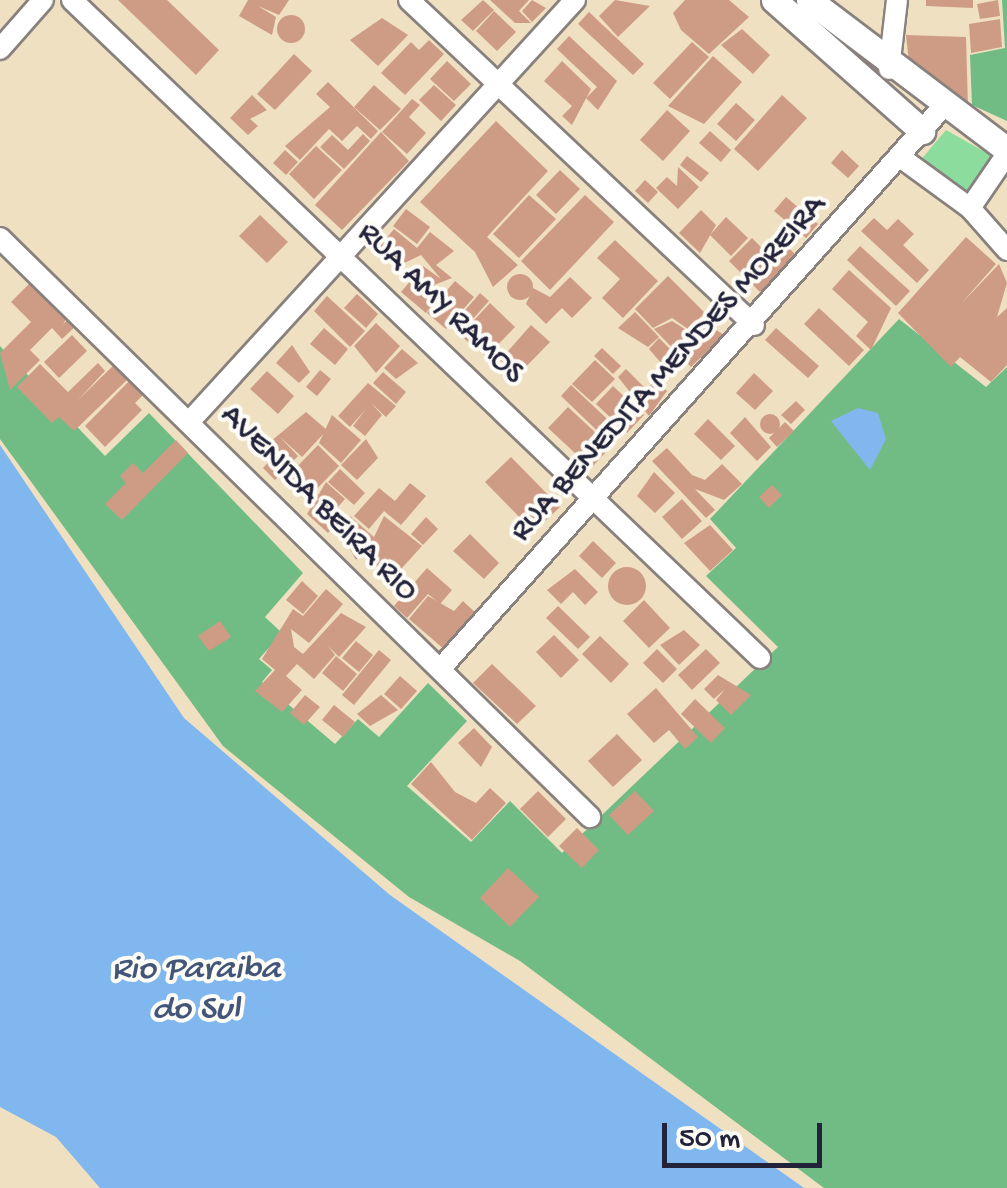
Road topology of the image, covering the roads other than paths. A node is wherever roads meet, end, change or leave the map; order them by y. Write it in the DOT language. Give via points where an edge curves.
graph roads {
  1 [pos="43,0"];
  2 [pos="72,0"];
  3 [pos="409,0"];
  4 [pos="575,0"];
  5 [pos="774,0"];
  6 [pos="808,0"];
  7 [pos="897,0"];
  8 [pos="0,50"];
  9 [pos="889,68"];
  10 [pos="497,85"];
  11 [pos="941,108"];
  12 [pos="922,130"];
  13 [pos="1007,152"];
  14 [pos="900,157"];
  15 [pos="970,208"];
  16 [pos="0,238"];
  17 [pos="342,250"];
  18 [pos="1007,250"];
  19 [pos="754,325"];
  20 [pos="191,420"];
  21 [pos="593,496"];
  22 [pos="760,658"];
  23 [pos="441,668"];
  24 [pos="590,817"];
  1 -- 8 [label="street"];
  2 -- 17 [label="street, RUA AMY RAMOS"];
  3 -- 10 [label="street"];
  4 -- 10 [label="street"];
  5 -- 12 [label="street"];
  6 -- 9 [label="street"];
  7 -- 9 [label="street"];
  9 -- 11 [label="street"];
  10 -- 17 [label="street"];
  10 -- 19 [label="street"];
  11 -- 12 [label="street, RUA BENEDITA MENDES MOREIRA"];
  11 -- 13 [label="street"];
  12 -- 14 [label="street, RUA BENEDITA MENDES MOREIRA"];
  13 -- 15 [label="street"];
  14 -- 15 [label="street"];
  14 -- 19 [label="street, RUA BENEDITA MENDES MOREIRA"];
  15 -- 18 [label="street"];
  16 -- 20 [label="street, AVENIDA BEIRA RIO"];
  17 -- 20 [label="street"];
  17 -- 21 [label="street, RUA AMY RAMOS"];
  19 -- 21 [label="street, RUA BENEDITA MENDES MOREIRA"];
  20 -- 23 [label="street, AVENIDA BEIRA RIO"];
  21 -- 22 [label="street, RUA AMY RAMOS"];
  21 -- 23 [label="street, RUA BENEDITA MENDES MOREIRA"];
  23 -- 24 [label="street, AVENIDA BEIRA RIO"];
}
